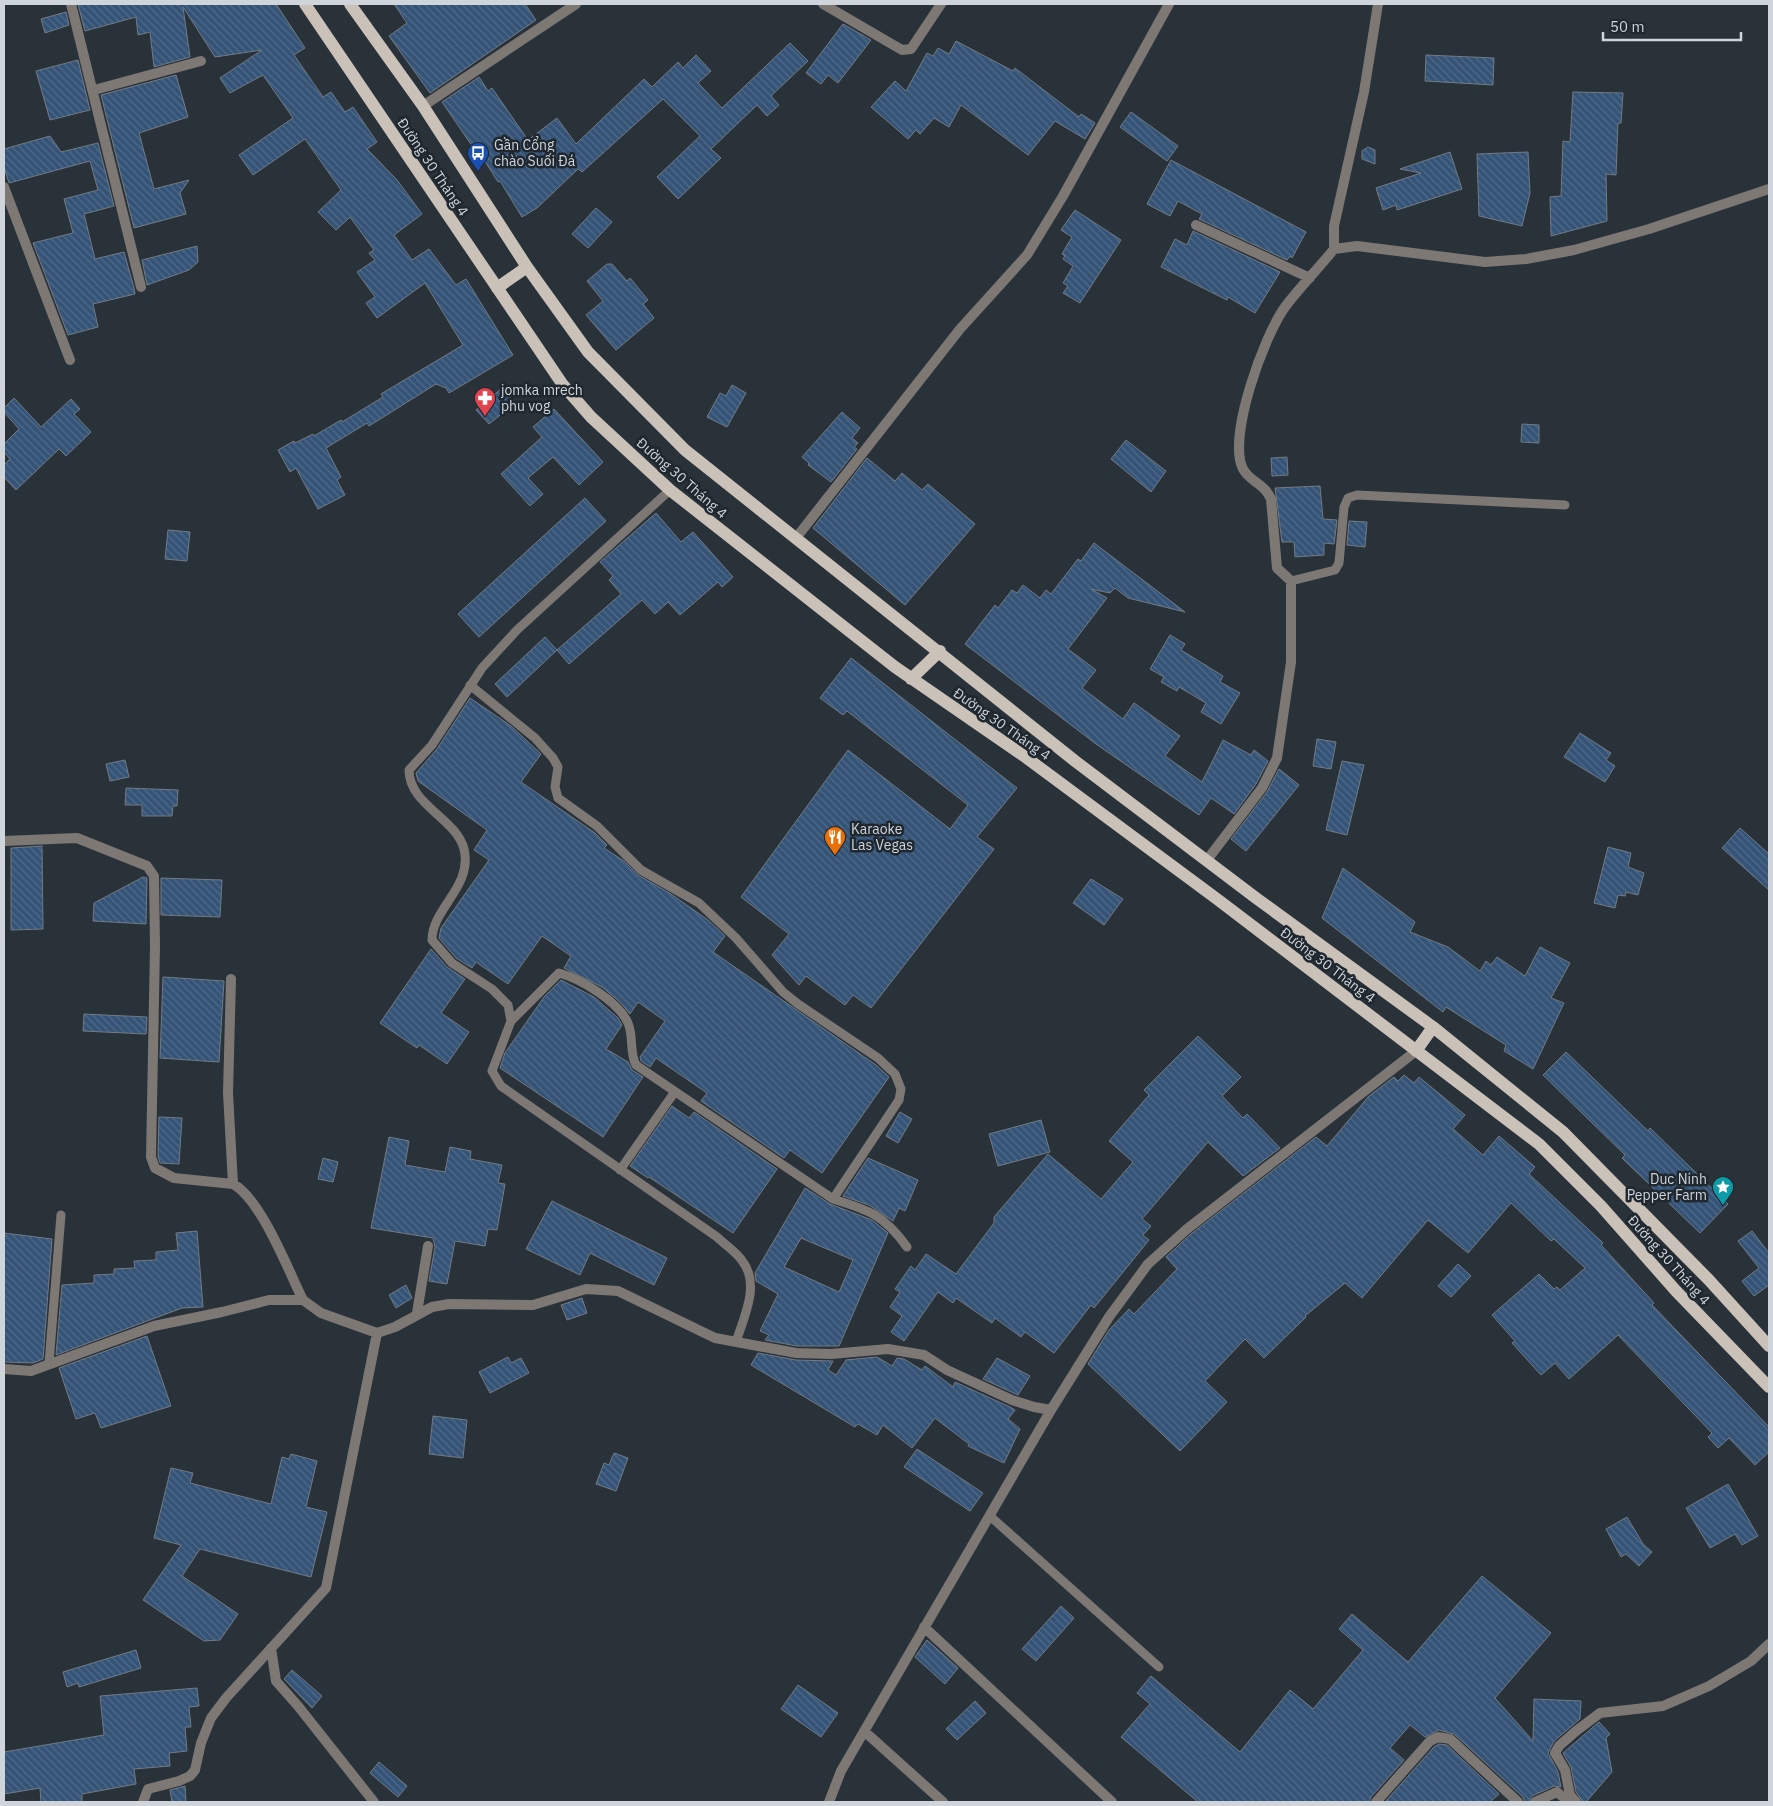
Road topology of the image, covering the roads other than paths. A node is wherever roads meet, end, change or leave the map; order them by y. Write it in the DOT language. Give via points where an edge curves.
graph roads {
  1 [pos="71,4"];
  2 [pos="306,4"];
  3 [pos="350,4"];
  4 [pos="576,4"];
  5 [pos="823,4"];
  6 [pos="941,4"];
  7 [pos="1169,4"];
  8 [pos="1388,4"];
  9 [pos="1378,6"];
  10 [pos="201,61"];
  11 [pos="94,90"];
  12 [pos="423,106"];
  13 [pos="4,187"];
  14 [pos="1769,189"];
  15 [pos="1196,226"];
  16 [pos="1334,249"];
  17 [pos="528,267"];
  18 [pos="1310,278"];
  19 [pos="142,287"];
  20 [pos="497,288"];
  21 [pos="70,360"];
  22 [pos="670,490"];
  23 [pos="1566,505"];
  24 [pos="796,538"];
  25 [pos="1291,581"];
  26 [pos="940,651"];
  27 [pos="911,679"];
  28 [pos="470,685"];
  29 [pos="4,841"];
  30 [pos="1207,860"];
  31 [pos="231,979"];
  32 [pos="512,1021"];
  33 [pos="1433,1027"];
  34 [pos="1416,1051"];
  35 [pos="674,1093"];
  36 [pos="620,1170"];
  37 [pos="233,1184"];
  38 [pos="833,1199"];
  39 [pos="61,1215"];
  40 [pos="428,1246"];
  41 [pos="907,1248"];
  42 [pos="303,1300"];
  43 [pos="417,1313"];
  44 [pos="377,1333"];
  45 [pos="736,1342"];
  46 [pos="1769,1346"];
  47 [pos="49,1363"];
  48 [pos="4,1369"];
  49 [pos="1769,1387"];
  50 [pos="1051,1410"];
  51 [pos="990,1517"];
  52 [pos="924,1627"];
  53 [pos="1769,1644"];
  54 [pos="270,1648"];
  55 [pos="1159,1668"];
  56 [pos="864,1731"];
  57 [pos="142,1802"];
  58 [pos="374,1802"];
  59 [pos="829,1802"];
  60 [pos="943,1802"];
  61 [pos="1112,1802"];
  62 [pos="1376,1802"];
  63 [pos="1518,1802"];
  64 [pos="1535,1802"];
  65 [pos="1569,1802"];
  66 [pos="1576,1802"];
  1 -- 11 [label="street"];
  2 -- 20 [label="main road, Đường 30 Tháng 4"];
  3 -- 12 [label="main road, Đường 30 Tháng 4"];
  4 -- 12 [label="street"];
  5 -- 6 [label="street" via="902,50 911,49"];
  7 -- 24 [label="street" via="1027,255 960,329"];
  8 -- 9 [label="street"];
  9 -- 16 [label="street" via="1365,84 1334,226"];
  10 -- 11 [label="street"];
  11 -- 19 [label="street"];
  12 -- 17 [label="main road, Đường 30 Tháng 4"];
  13 -- 21 [label="street"];
  14 -- 16 [label="street" via="1649,229 1574,250 1526,259 1486,262 1357,246"];
  15 -- 18 [label="street"];
  16 -- 18 [label="street"];
  17 -- 20 [label="main road"];
  17 -- 24 [label="main road, Đường 30 Tháng 4" via="588,352 618,385 685,450"];
  18 -- 25 [label="street" via="1273,327 1255,372 1239,434 1244,470 1267,490 1271,499 1277,568"];
  20 -- 22 [label="main road, Đường 30 Tháng 4" via="563,385 591,417"];
  22 -- 27 [label="main road, Đường 30 Tháng 4"];
  22 -- 28 [label="lane" via="517,630"];
  23 -- 25 [label="lane" via="1357,495 1348,498 1344,507 1339,563 1334,570"];
  24 -- 26 [label="main road, Đường 30 Tháng 4"];
  25 -- 30 [label="street" via="1290,662 1277,758 1262,788"];
  26 -- 27 [label="main road"];
  26 -- 30 [label="main road, Đường 30 Tháng 4" via="1060,749"];
  27 -- 34 [label="main road, Đường 30 Tháng 4" via="1024,756"];
  28 -- 32 [label="lane" via="432,745 409,770 410,786 453,830 464,850 461,879 436,925 432,940 452,964 492,988 508,1005"];
  28 -- 38 [label="lane" via="535,738 553,758 558,767 555,787 558,798 597,826 641,870 699,903 736,938 783,992 878,1058 895,1074 901,1089 899,1100"];
  29 -- 37 [label="street" via="77,838 147,866 154,876 151,1157 155,1168 174,1178"];
  30 -- 33 [label="main road, Đường 30 Tháng 4"];
  31 -- 37 [label="street" via="228,1093"];
  32 -- 35 [label="lane" via="559,973 574,977 616,1006 628,1023 632,1058 636,1065"];
  32 -- 36 [label="lane" via="492,1071 501,1086"];
  33 -- 34 [label="main road"];
  33 -- 46 [label="main road, Đường 30 Tháng 4" via="1563,1132 1709,1280"];
  34 -- 49 [label="main road, Đường 30 Tháng 4" via="1539,1144"];
  34 -- 50 [label="street" via="1187,1229 1148,1264 1109,1317"];
  35 -- 36 [label="lane"];
  35 -- 38 [label="lane"];
  36 -- 45 [label="lane" via="717,1237 743,1261 750,1276 750,1299"];
  37 -- 42 [label="street" via="240,1188 263,1219"];
  38 -- 41 [label="lane" via="869,1210 896,1232"];
  39 -- 47 [label="lane"];
  40 -- 43 [label="street"];
  42 -- 44 [label="street" via="321,1313"];
  42 -- 47 [label="street" via="269,1300 154,1326"];
  43 -- 44 [label="street" via="395,1328"];
  43 -- 45 [label="street" via="449,1304 533,1305 586,1289 602,1288 618,1291 715,1338"];
  44 -- 54 [label="street" via="326,1588"];
  45 -- 50 [label="street" via="796,1353 831,1354 888,1349 924,1355 947,1370 1012,1400"];
  47 -- 48 [label="street" via="31,1371"];
  50 -- 51 [label="street"];
  51 -- 52 [label="street"];
  51 -- 55 [label="lane"];
  52 -- 56 [label="street"];
  52 -- 61 [label="street"];
  53 -- 66 [label="street" via="1752,1661 1709,1686 1663,1706 1600,1713 1576,1731 1555,1753"];
  54 -- 57 [label="street" via="211,1718 200,1743 195,1770 179,1781 148,1789"];
  54 -- 58 [label="street" via="276,1681"];
  56 -- 59 [label="street" via="841,1771"];
  56 -- 60 [label="street"];
  62 -- 63 [label="street" via="1430,1741 1443,1737 1450,1738 1512,1800"];
  64 -- 65 [label="street" via="1557,1792"];
}
